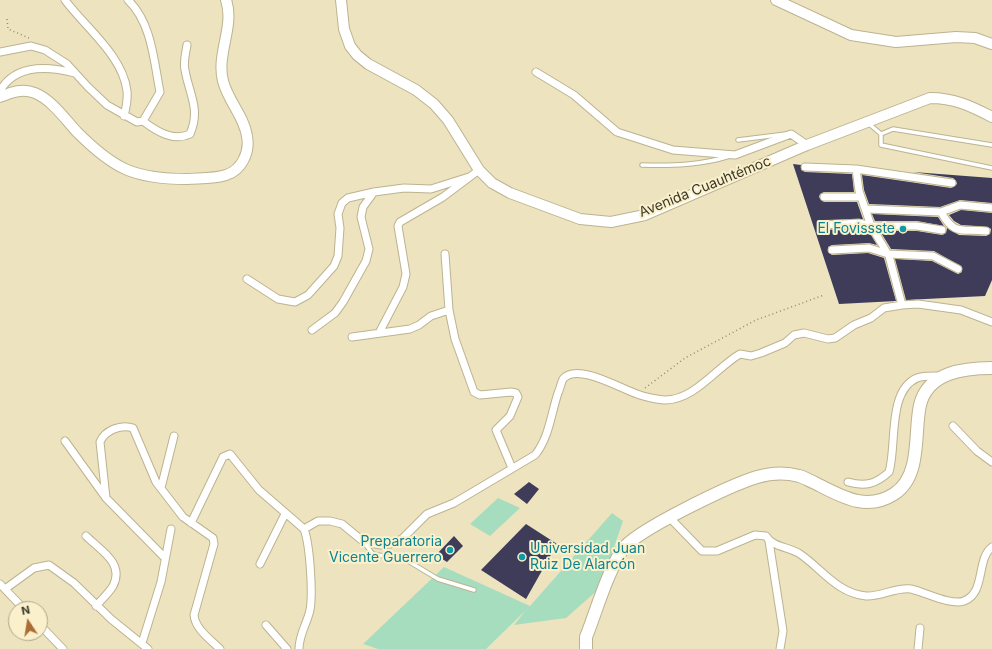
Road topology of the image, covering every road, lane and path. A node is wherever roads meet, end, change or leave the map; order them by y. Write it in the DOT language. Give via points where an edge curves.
graph roads {
  1 [pos="65,0"];
  2 [pos="128,0"];
  3 [pos="226,0"];
  4 [pos="341,0"];
  5 [pos="776,0"];
  6 [pos="7,19"];
  7 [pos="28,36"];
  8 [pos="992,44"];
  9 [pos="187,45"];
  10 [pos="0,52"];
  11 [pos="536,72"];
  12 [pos="75,73"];
  13 [pos="0,91"];
  14 [pos="0,97"];
  15 [pos="124,116"];
  16 [pos="992,117"];
  17 [pos="143,121"];
  18 [pos="867,122"];
  19 [pos="791,134"];
  20 [pos="881,134"];
  21 [pos="738,140"];
  22 [pos="807,145"];
  23 [pos="992,145"];
  24 [pos="735,155"];
  25 [pos="642,165"];
  26 [pos="805,167"];
  27 [pos="992,168"];
  28 [pos="856,169"];
  29 [pos="479,170"];
  30 [pos="470,177"];
  31 [pos="952,183"];
  32 [pos="374,192"];
  33 [pos="824,197"];
  34 [pos="861,197"];
  35 [pos="992,208"];
  36 [pos="866,209"];
  37 [pos="941,212"];
  38 [pos="825,225"];
  39 [pos="871,226"];
  40 [pos="942,230"];
  41 [pos="986,231"];
  42 [pos="832,250"];
  43 [pos="445,254"];
  44 [pos="888,254"];
  45 [pos="958,269"];
  46 [pos="247,279"];
  47 [pos="824,295"];
  48 [pos="902,305"];
  49 [pos="449,310"];
  50 [pos="992,322"];
  51 [pos="312,330"];
  52 [pos="379,333"];
  53 [pos="352,338"];
  54 [pos="992,368"];
  55 [pos="942,376"];
  56 [pos="637,394"];
  57 [pos="953,426"];
  58 [pos="174,436"];
  59 [pos="65,441"];
  60 [pos="992,462"];
  61 [pos="512,468"];
  62 [pos="848,482"];
  63 [pos="161,488"];
  64 [pos="106,498"];
  65 [pos="285,514"];
  66 [pos="669,517"];
  67 [pos="192,523"];
  68 [pos="171,529"];
  69 [pos="304,529"];
  70 [pos="86,536"];
  71 [pos="769,541"];
  72 [pos="364,542"];
  73 [pos="992,547"];
  74 [pos="165,558"];
  75 [pos="260,564"];
  76 [pos="2,586"];
  77 [pos="474,590"];
  78 [pos="16,601"];
  79 [pos="96,606"];
  80 [pos="266,625"];
  81 [pos="920,628"];
  82 [pos="48,633"];
  83 [pos="142,643"];
  84 [pos="63,649"];
  85 [pos="148,649"];
  86 [pos="220,649"];
  87 [pos="287,649"];
  88 [pos="299,649"];
  89 [pos="586,649"];
  90 [pos="780,649"];
  91 [pos="918,649"];
  1 -- 15 [label="street" via="92,30 119,67 127,90"];
  2 -- 17 [label="street" via="145,24 160,92"];
  3 -- 14 [label="main road" via="228,21 221,66 223,82 241,118 247,136 248,151 242,164 228,175 214,178 158,179 138,174 110,162 98,153 44,98 25,91"];
  4 -- 29 [label="main road, Avenida Cuauhtémoc" via="344,29 350,46 357,55 368,64 416,90 434,104 448,120"];
  5 -- 8 [label="main road" via="850,35 896,42 975,38"];
  6 -- 7 [label="path" via="8,29"];
  9 -- 17 [label="street" via="184,69 195,104 194,126 190,134 183,138 160,134"];
  10 -- 12 [label="street" via="31,46 60,59"];
  11 -- 24 [label="street" via="574,96 617,132 673,150"];
  12 -- 13 [label="street" via="65,70 28,69 5,82"];
  12 -- 15 [label="street" via="107,104"];
  15 -- 17 [label="street" via="137,122"];
  16 -- 18 [label="main road, Avenida Cuauhtémoc" via="966,103 946,98 930,98"];
  18 -- 20 [label="lane"];
  18 -- 22 [label="main road, Avenida Cuauhtémoc"];
  19 -- 21 [label="lane"];
  19 -- 22 [label="street"];
  19 -- 24 [label="street"];
  20 -- 23 [label="lane" via="893,129"];
  20 -- 27 [label="lane" via="881,145"];
  22 -- 29 [label="main road, Avenida Cuauhtémoc" via="645,214 611,222 580,219 510,193 492,183"];
  24 -- 25 [label="lane" via="707,163"];
  26 -- 28 [label="street"];
  28 -- 31 [label="street"];
  28 -- 34 [label="street"];
  29 -- 30 [label="street"];
  30 -- 32 [label="street" via="431,189 404,188"];
  30 -- 52 [label="street" via="443,197 400,222 398,226 406,274 403,287"];
  32 -- 46 [label="street" via="348,198 342,202 338,214 338,256 334,266 308,295 295,302 278,299"];
  32 -- 51 [label="street" via="363,207 361,217 369,249 366,261 339,308"];
  33 -- 34 [label="street"];
  34 -- 36 [label="street"];
  35 -- 37 [label="street" via="960,205"];
  36 -- 37 [label="street"];
  36 -- 39 [label="street"];
  37 -- 41 [label="street" via="947,224 957,231"];
  38 -- 39 [label="street" via="859,223"];
  39 -- 40 [label="street" via="917,226"];
  39 -- 44 [label="street"];
  42 -- 44 [label="street" via="869,248"];
  43 -- 49 [label="street"];
  44 -- 45 [label="street" via="933,256"];
  44 -- 48 [label="street"];
  47 -- 56 [label="path" via="756,320 685,358"];
  48 -- 50 [label="street" via="918,304 962,310"];
  48 -- 56 [label="street" via="884,308 835,338 828,339 804,333 794,335 785,344 761,353 751,356 740,354 704,382 679,397 664,400"];
  49 -- 52 [label="street" via="431,316 410,329"];
  49 -- 61 [label="street" via="455,339 474,392 480,395 511,392 516,393 518,397 510,416 496,430"];
  52 -- 53 [label="street"];
  54 -- 55 [label="main road" via="962,369"];
  55 -- 62 [label="street" via="917,378 908,383 900,395 889,472 869,485 860,486"];
  55 -- 66 [label="main road" via="928,389 920,404 917,448 911,474 905,485 894,494 865,503 845,499 800,476 778,473 757,477"];
  56 -- 61 [label="street" via="583,374 570,374 563,379 543,445 526,462"];
  57 -- 60 [label="street" via="977,451"];
  58 -- 63 [label="street"];
  59 -- 64 [label="street"];
  61 -- 72 [label="street" via="454,503 427,514 402,539 381,545"];
  63 -- 64 [label="street" via="151,473 133,428 121,427 103,436 100,442"];
  63 -- 67 [label="street" via="183,517"];
  64 -- 74 [label="street"];
  65 -- 67 [label="street" via="258,490 230,454 227,454 223,457"];
  65 -- 69 [label="street"];
  65 -- 75 [label="street"];
  66 -- 71 [label="street" via="702,551 717,551 755,535 766,536"];
  66 -- 89 [label="main road" via="634,538 623,550 614,566 586,637"];
  67 -- 86 [label="street" via="213,538 214,544 194,615 195,621"];
  68 -- 74 [label="street"];
  69 -- 72 [label="street" via="318,521 330,521 342,524"];
  69 -- 88 [label="street" via="308,539 311,596 310,611 303,626"];
  70 -- 79 [label="street" via="112,560 116,568 113,586"];
  71 -- 73 [label="street" via="800,554 825,576 856,594 868,596 904,589 954,603 964,602 977,588 985,555"];
  71 -- 90 [label="street" via="783,631"];
  72 -- 77 [label="lane" via="374,554 408,561 438,579"];
  74 -- 83 [label="street" via="161,582"];
  76 -- 78 [label="street"];
  76 -- 79 [label="street" via="34,568 50,565 74,583"];
  79 -- 83 [label="street"];
  80 -- 87 [label="street"];
  81 -- 91 [label="street"];
  82 -- 84 [label="street"];
  83 -- 85 [label="street"];
}
